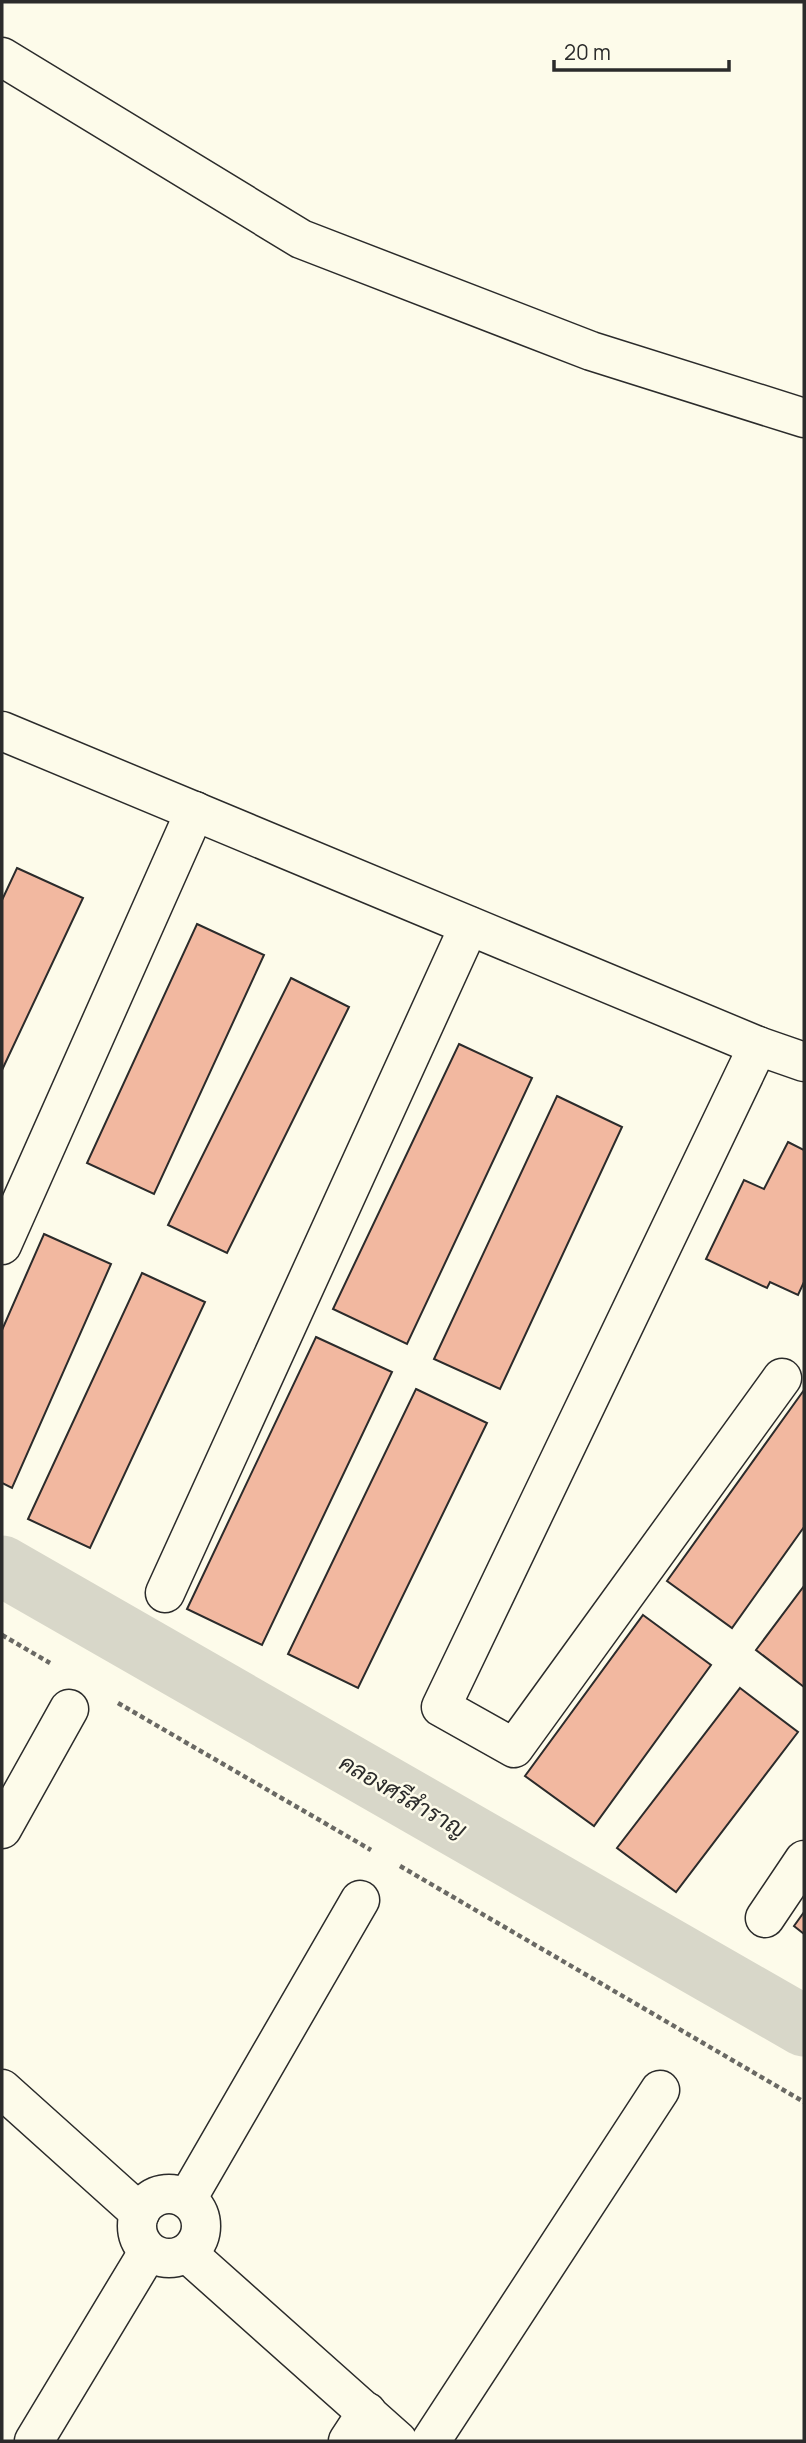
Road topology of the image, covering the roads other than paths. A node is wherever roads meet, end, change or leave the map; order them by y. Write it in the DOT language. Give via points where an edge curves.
graph roads {
  1 [pos="2,57"];
  2 [pos="804,418"];
  3 [pos="2,731"];
  4 [pos="195,811"];
  5 [pos="469,926"];
  6 [pos="758,1046"];
  7 [pos="804,1062"];
  8 [pos="2,1245"];
  9 [pos="782,1378"];
  10 [pos="165,1592"];
  11 [pos="69,1709"];
  12 [pos="2,1829"];
  13 [pos="804,1860"];
  14 [pos="360,1900"];
  15 [pos="765,1918"];
  16 [pos="2,2089"];
  17 [pos="660,2090"];
  18 [pos="187,2199"];
  19 [pos="140,2213"];
  20 [pos="148,2252"];
  21 [pos="187,2253"];
  22 [pos="357,2427"];
  23 [pos="34,2441"];
  24 [pos="398,2441"];
  25 [pos="431,2441"];
  1 -- 2 [label="street" via="301,239 591,351"];
  3 -- 4 [label="street"];
  4 -- 5 [label="street"];
  4 -- 8 [label="street"];
  5 -- 6 [label="street"];
  5 -- 10 [label="street"];
  6 -- 7 [label="street"];
  6 -- 9 [label="street" via="442,1707 514,1748"];
  11 -- 12 [label="street"];
  13 -- 15 [label="street"];
  14 -- 18 [label="street"];
  16 -- 19 [label="street"];
  17 -- 25 [label="street"];
  18 -- 19 [label="street" via="166,2194 146,2203"];
  18 -- 21 [label="street" via="201,2217 199,2237"];
  19 -- 20 [label="street" via="138,2235"];
  20 -- 21 [label="street" via="168,2259"];
  20 -- 23 [label="street"];
  21 -- 22 [label="street"];
  22 -- 24 [label="street"];
}
